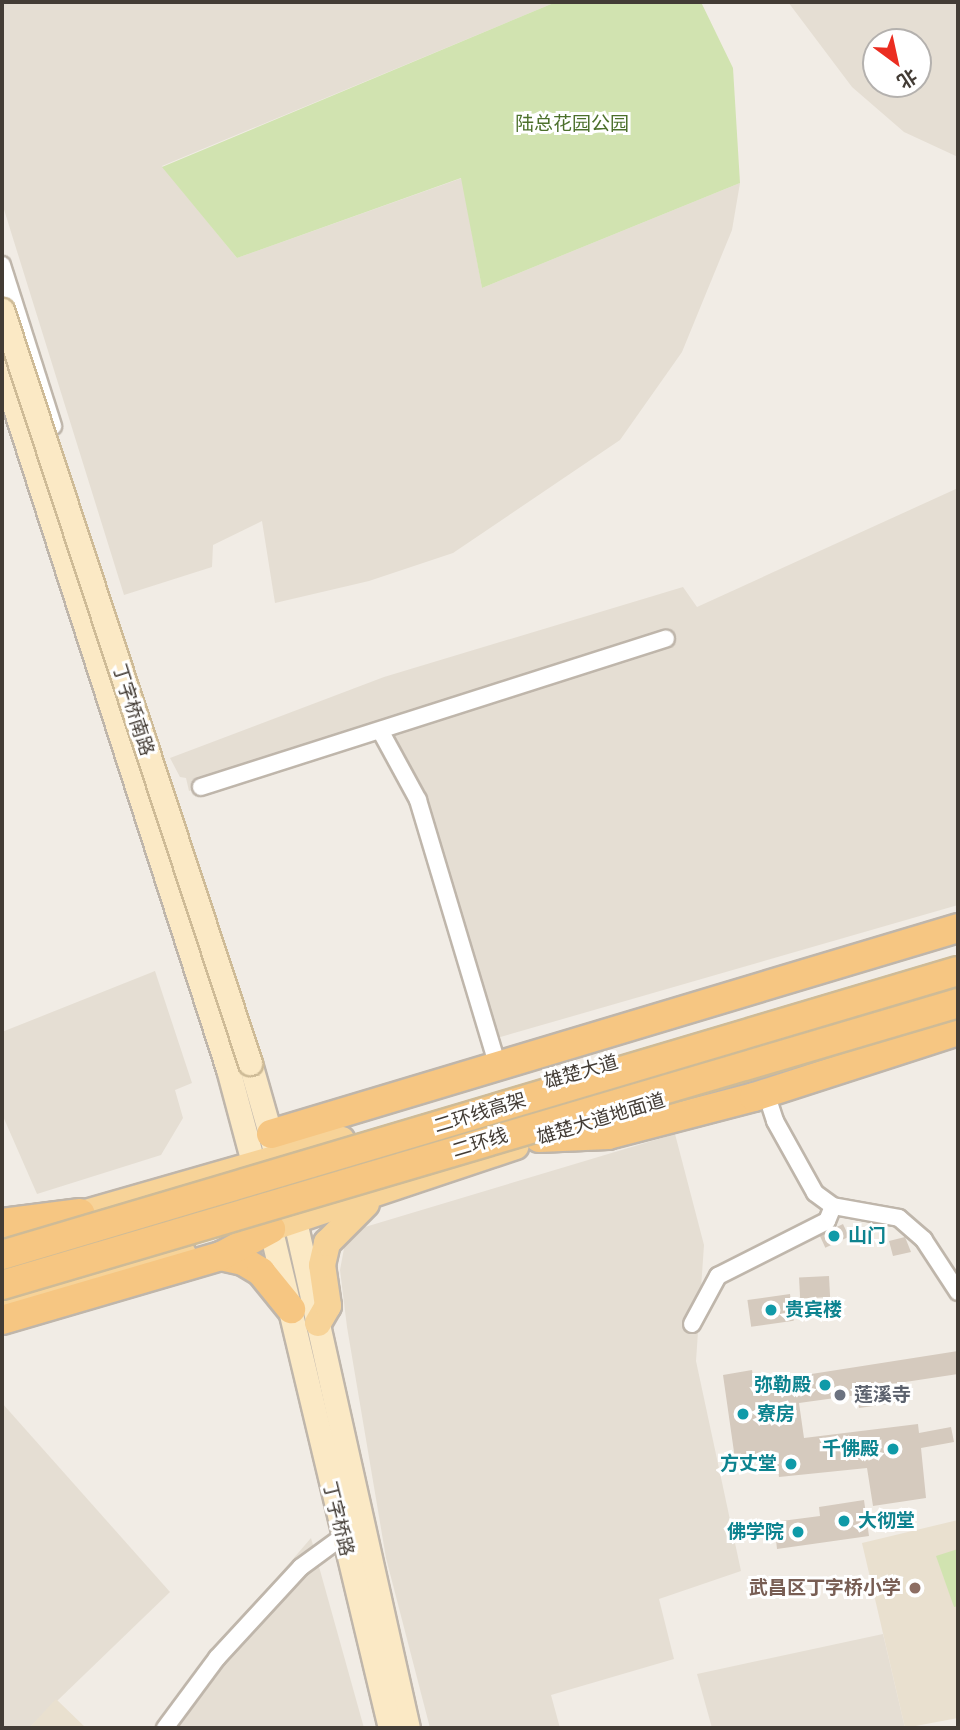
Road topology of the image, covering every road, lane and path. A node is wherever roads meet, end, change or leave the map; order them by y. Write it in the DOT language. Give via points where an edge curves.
graph roads {
  1 [pos="2,265"];
  2 [pos="2,310"];
  3 [pos="25,337"];
  4 [pos="2,345"];
  5 [pos="2,368"];
  6 [pos="53,426"];
  7 [pos="666,639"];
  8 [pos="381,732"];
  9 [pos="201,787"];
  10 [pos="958,928"];
  11 [pos="958,962"];
  12 [pos="958,971"];
  13 [pos="958,1003"];
  14 [pos="958,1009"];
  15 [pos="958,1031"];
  16 [pos="239,1066"];
  17 [pos="498,1066"];
  18 [pos="766,1093"];
  19 [pos="539,1138"];
  20 [pos="267,1141"];
  21 [pos="377,1196"];
  22 [pos="832,1206"];
  23 [pos="80,1213"];
  24 [pos="2,1223"];
  25 [pos="283,1225"];
  26 [pos="2,1237"];
  27 [pos="2,1255"];
  28 [pos="221,1256"];
  29 [pos="2,1285"];
  30 [pos="958,1292"];
  31 [pos="2,1301"];
  32 [pos="291,1309"];
  33 [pos="2,1320"];
  34 [pos="318,1323"];
  35 [pos="692,1324"];
  36 [pos="342,1537"];
  37 [pos="165,1728"];
  38 [pos="390,1728"];
  39 [pos="408,1728"];
  1 -- 3 [label="street"];
  2 -- 16 [label="main road, 丁字桥南路, bridge"];
  3 -- 4 [label="street"];
  3 -- 6 [label="street"];
  5 -- 16 [label="main road, 丁字桥南路"];
  7 -- 8 [label="street"];
  8 -- 9 [label="street"];
  8 -- 17 [label="street" via="418,800"];
  10 -- 17 [label="highway"];
  11 -- 20 [label="main road, 雄楚大道"];
  12 -- 27 [label="highway, 二环线高架, bridge"];
  13 -- 29 [label="highway, 二环线, bridge"];
  14 -- 19 [label="main road, 雄楚大道地面道"];
  15 -- 18 [label="highway"];
  16 -- 20 [label="main road, 丁字桥南路"];
  16 -- 20 [label="main road, 丁字桥南路" via="242,1119"];
  17 -- 20 [label="highway"];
  18 -- 19 [label="highway" via="608,1135"];
  18 -- 22 [label="street" via="775,1121 815,1193"];
  19 -- 21 [label="main road, 雄楚大道地面道"];
  20 -- 23 [label="main road, 雄楚大道"];
  20 -- 25 [label="main road"];
  21 -- 25 [label="main road, 雄楚大道地面道"];
  21 -- 34 [label="main road" via="341,1225 327,1243 322,1265 328,1306"];
  22 -- 30 [label="street" via="899,1218 924,1240"];
  22 -- 35 [label="street" via="827,1221 718,1276"];
  23 -- 24 [label="highway"];
  23 -- 26 [label="main road, 雄楚大道"];
  25 -- 28 [label="highway"];
  25 -- 31 [label="main road, 雄楚大道地面道"];
  25 -- 32 [label="main road, 丁字桥路"];
  25 -- 34 [label="main road, 丁字桥路"];
  28 -- 32 [label="highway" via="243,1261 261,1272"];
  28 -- 33 [label="highway"];
  32 -- 36 [label="main road, 丁字桥路"];
  34 -- 39 [label="main road, 丁字桥路"];
  36 -- 37 [label="street" via="301,1567 217,1658"];
  36 -- 38 [label="main road, 丁字桥路"];
}
